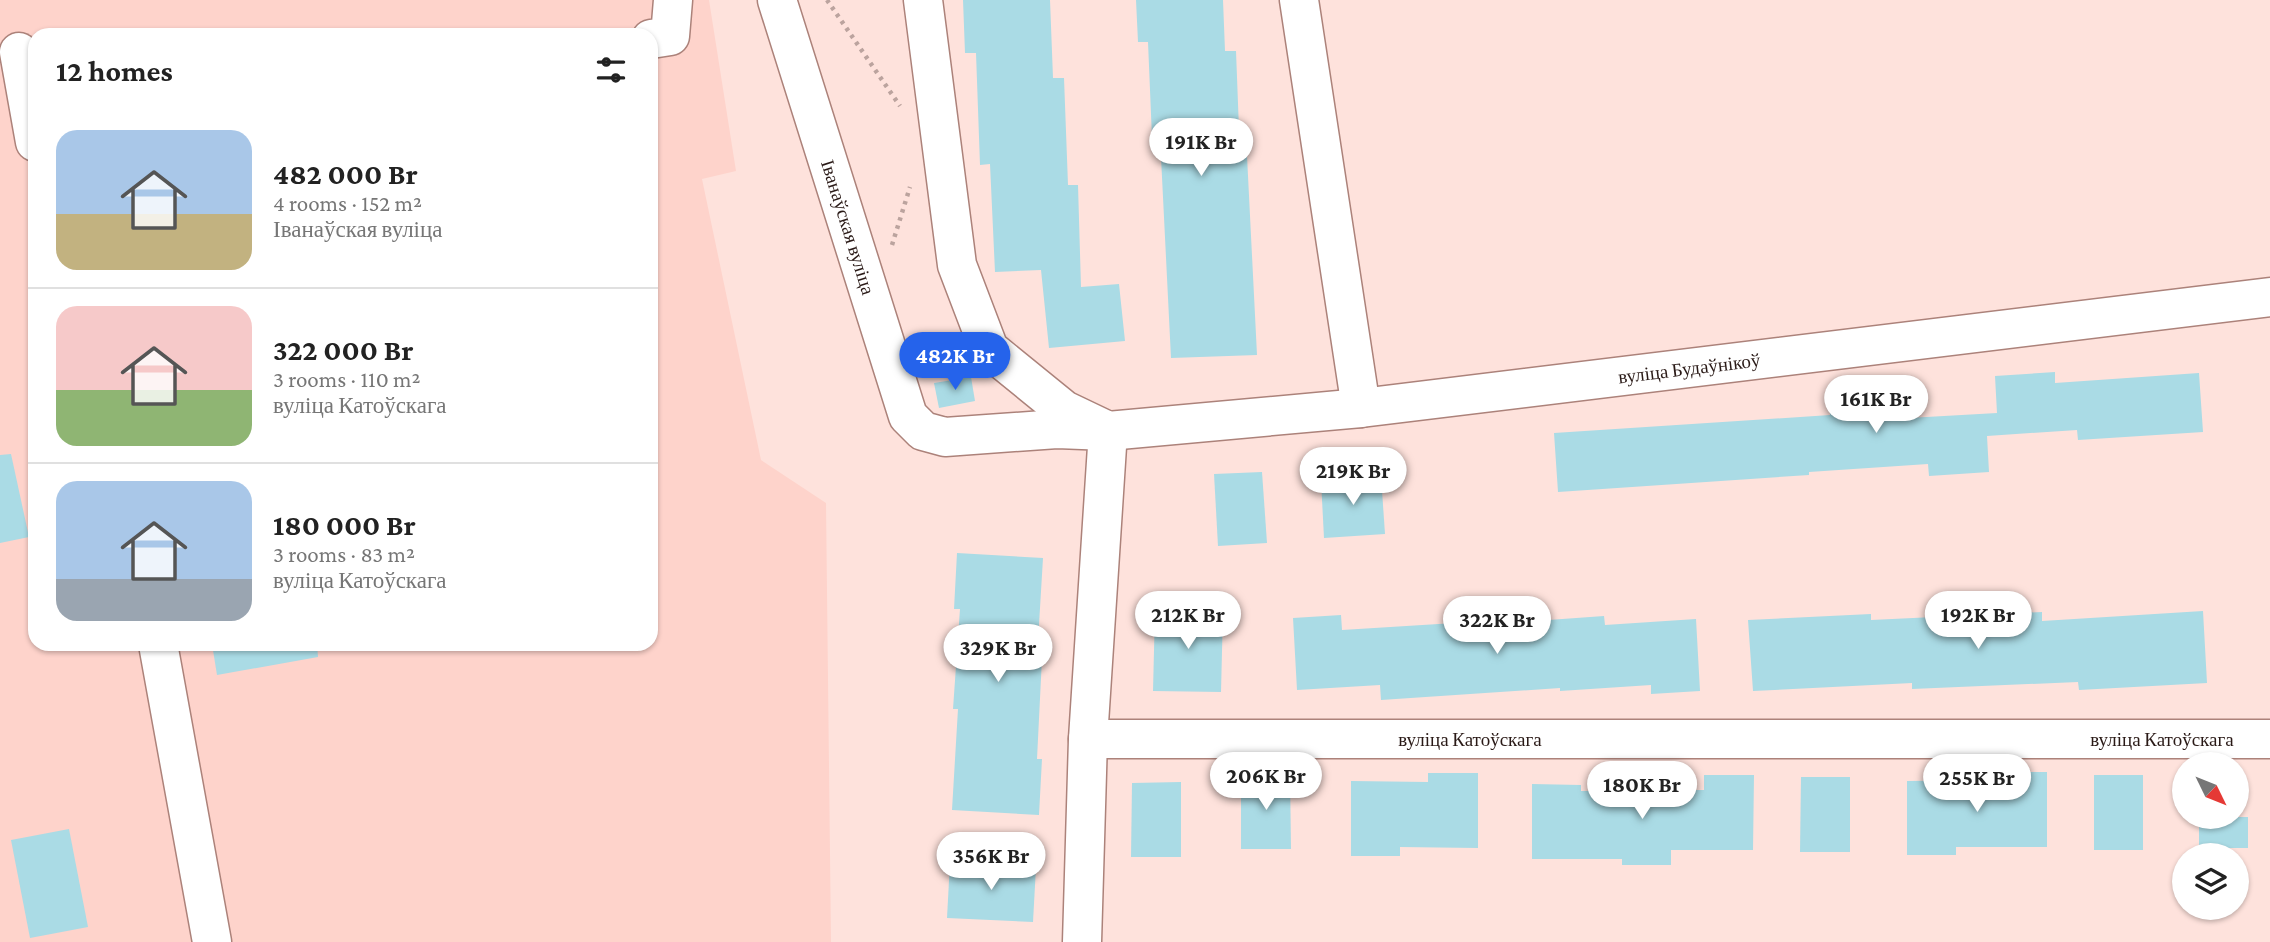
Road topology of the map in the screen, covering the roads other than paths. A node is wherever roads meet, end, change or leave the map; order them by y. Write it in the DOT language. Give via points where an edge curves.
graph roads {
  1 [pos="673,0"];
  2 [pos="778,0"];
  3 [pos="923,0"];
  4 [pos="1299,0"];
  5 [pos="658,38"];
  6 [pos="19,52"];
  7 [pos="28,103"];
  8 [pos="2270,298"];
  9 [pos="1361,408"];
  10 [pos="1108,431"];
  11 [pos="159,651"];
  12 [pos="2270,738"];
  13 [pos="1088,739"];
  14 [pos="212,942"];
  15 [pos="1082,942"];
  1 -- 5 [label="street" via="670,36"];
  2 -- 10 [label="street, Іванаўская вуліца" via="908,416 923,431 945,437 1057,429"];
  3 -- 10 [label="street" via="957,265 989,349 1064,410"];
  4 -- 9 [label="street"];
  6 -- 7 [label="street"];
  8 -- 9 [label="street, вуліца Будаўнікоў"];
  9 -- 10 [label="street, вуліца Будаўнікоў"];
  10 -- 13 [label="street"];
  11 -- 14 [label="street"];
  12 -- 13 [label="street, вуліца Катоўскага"];
  13 -- 15 [label="street"];
}
